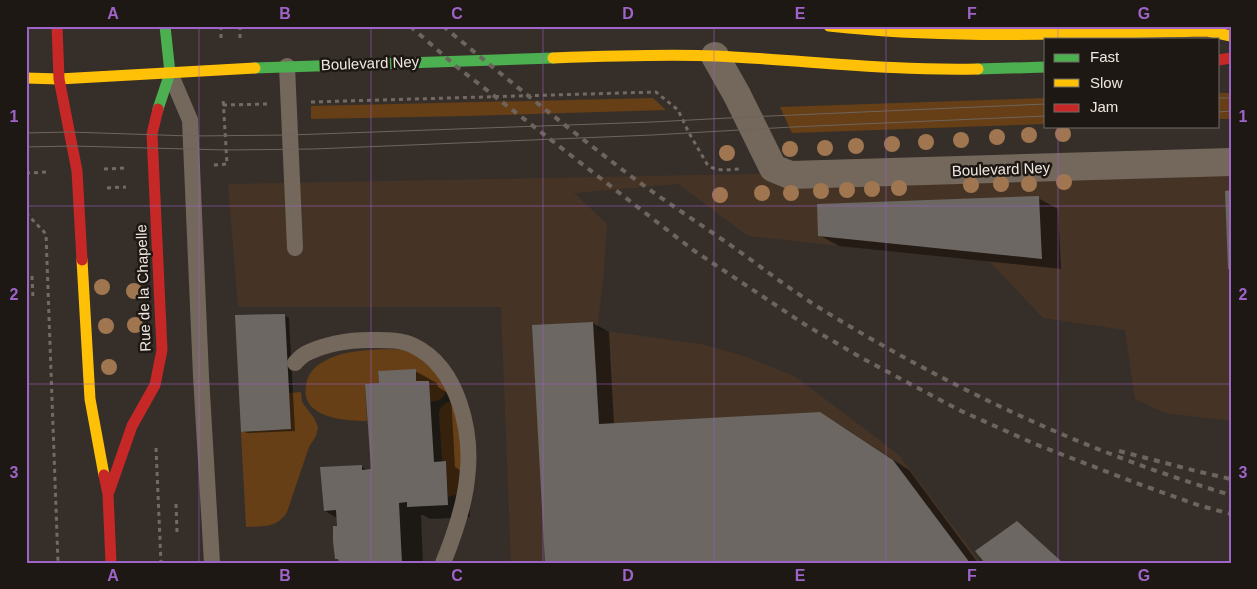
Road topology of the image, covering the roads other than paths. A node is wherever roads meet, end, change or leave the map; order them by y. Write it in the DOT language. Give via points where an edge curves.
graph roads {
  1 [pos="58,26"];
  2 [pos="165,26"];
  3 [pos="829,26"];
  4 [pos="1231,36"];
  5 [pos="715,56"];
  6 [pos="287,66"];
  7 [pos="1044,67"];
  8 [pos="170,73"];
  9 [pos="26,78"];
  10 [pos="59,79"];
  11 [pos="1231,162"];
  12 [pos="295,248"];
  13 [pos="295,363"];
  14 [pos="108,494"];
  15 [pos="111,563"];
  16 [pos="212,563"];
  17 [pos="443,563"];
  1 -- 10 [label="main road, Rue de la Chapelle"];
  2 -- 8 [label="main road"];
  3 -- 4 [label="main road" via="992,35 1207,31"];
  5 -- 6 [label="main road, Boulevard Ney" via="648,55"];
  5 -- 7 [label="main road, Boulevard Ney" via="960,69"];
  5 -- 11 [label="street, Boulevard Ney" via="773,168 790,175"];
  6 -- 8 [label="main road, Boulevard Ney"];
  6 -- 12 [label="lane"];
  8 -- 10 [label="main road, Boulevard Ney"];
  8 -- 14 [label="main road, Rue de la Chapelle" via="152,134 162,350 155,385 132,426"];
  8 -- 16 [label="lane" via="190,120"];
  9 -- 10 [label="main road, Boulevard Ney"];
  10 -- 14 [label="main road, Rue de la Chapelle" via="77,171 90,399"];
  13 -- 17 [label="lane" via="305,354 336,343 364,340 393,340 413,346 433,358 450,381 461,407 468,442 468,478 461,513"];
  14 -- 15 [label="main road, Rue de la Chapelle"];
}
